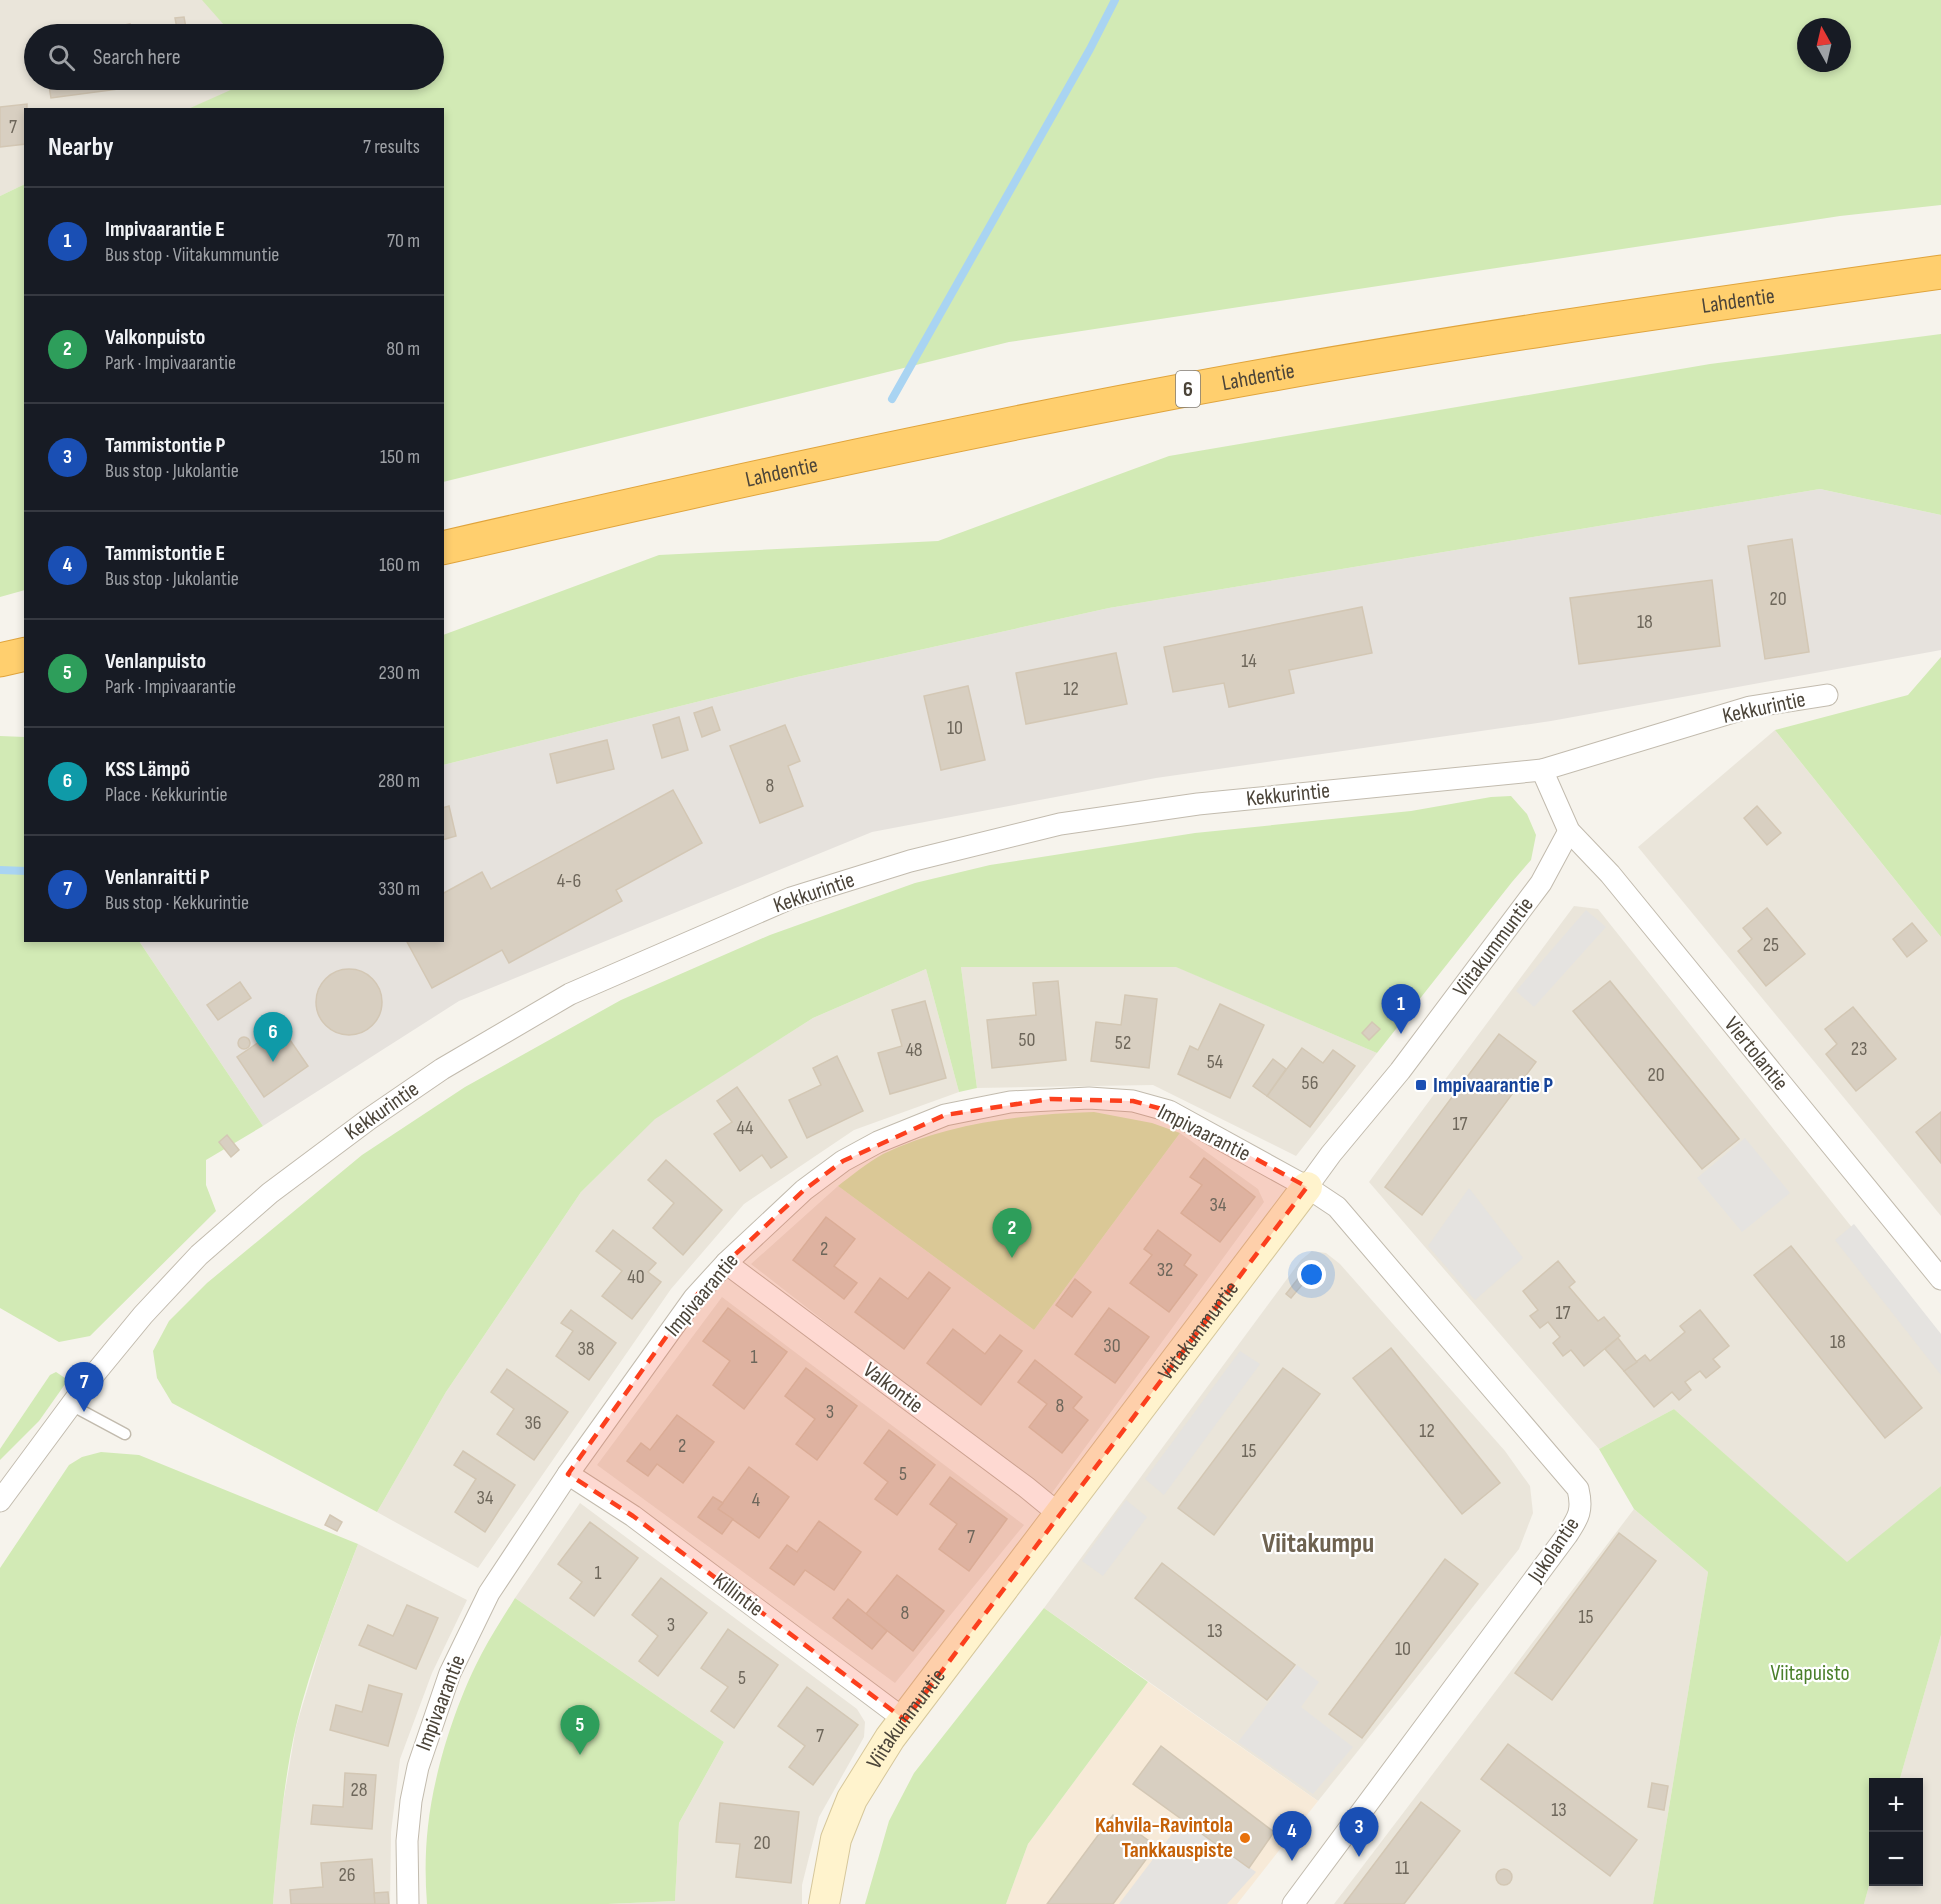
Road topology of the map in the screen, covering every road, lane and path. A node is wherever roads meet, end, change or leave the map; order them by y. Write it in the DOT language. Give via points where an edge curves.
graph roads {
  1 [pos="1941,272"];
  2 [pos="444,548"];
  3 [pos="24,654"];
  4 [pos="0,660"];
  5 [pos="1827,695"];
  6 [pos="1542,770"];
  7 [pos="1569,831"];
  8 [pos="1307,1187"];
  9 [pos="726,1263"];
  10 [pos="1941,1279"];
  11 [pos="71,1405"];
  12 [pos="125,1434"];
  13 [pos="568,1474"];
  14 [pos="0,1502"];
  15 [pos="1059,1514"];
  16 [pos="905,1720"];
  17 [pos="408,1904"];
  18 [pos="824,1904"];
  19 [pos="1293,1904"];
  1 -- 2 [label="highway, Lahdentie / 6" via="1415,350 1165,394 839,459"];
  3 -- 4 [label="highway"];
  5 -- 6 [label="street, Kekkurintie" via="1750,707"];
  6 -- 7 [label="street"];
  6 -- 11 [label="street, Kekkurintie" via="1198,804 1060,824 910,861 791,898 570,994 441,1069 369,1119 270,1193 199,1255 143,1315"];
  7 -- 8 [label="street, Viitakummuntie" via="1541,883"];
  7 -- 10 [label="street, Viertolantie" via="1610,874"];
  8 -- 9 [label="street, Impivaarantie" via="1169,1112 1133,1101 1089,1098 1010,1102 945,1115 843,1161 804,1190"];
  8 -- 15 [label="street, Viitakummuntie"];
  8 -- 19 [label="street, Jukolantie" via="1337,1207 1563,1470 1578,1489 1582,1505 1567,1535"];
  9 -- 13 [label="street, Impivaarantie" via="694,1298"];
  9 -- 15 [label="street, Valkontie"];
  11 -- 12 [label="lane"];
  11 -- 14 [label="street, Kekkurintie"];
  13 -- 16 [label="street, Killintie" via="633,1516"];
  13 -- 17 [label="street, Impivaarantie" via="489,1593 450,1673 417,1767 407,1841"];
  15 -- 16 [label="street, Viitakummuntie"];
  16 -- 18 [label="street, Viitakummuntie" via="852,1799 836,1839"];
}
